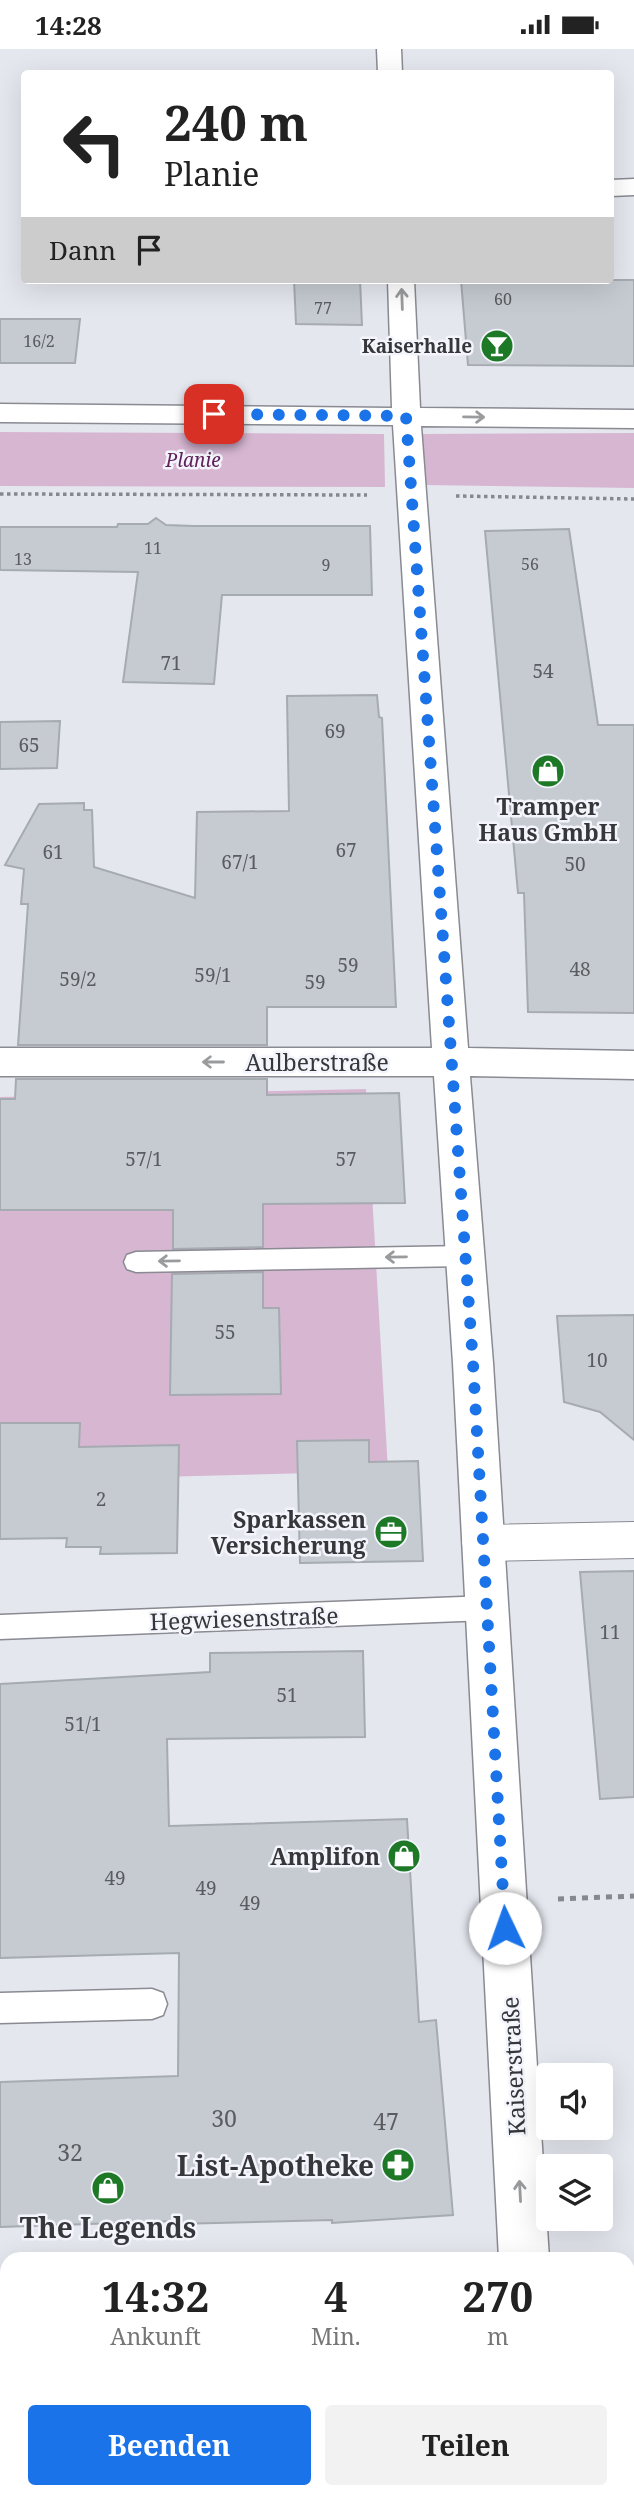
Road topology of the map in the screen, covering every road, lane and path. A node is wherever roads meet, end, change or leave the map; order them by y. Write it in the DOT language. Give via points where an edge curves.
graph roads {
  1 [pos="389,49"];
  2 [pos="390,70"];
  3 [pos="634,187"];
  4 [pos="614,188"];
  5 [pos="401,284"];
  6 [pos="0,413"];
  7 [pos="406,416"];
  8 [pos="634,419"];
  9 [pos="0,494"];
  10 [pos="410,495"];
  11 [pos="634,499"];
  12 [pos="0,1062"];
  13 [pos="452,1062"];
  14 [pos="634,1065"];
  15 [pos="465,1256"];
  16 [pos="136,1262"];
  17 [pos="634,1540"];
  18 [pos="482,1543"];
  19 [pos="488,1608"];
  20 [pos="0,1627"];
  21 [pos="634,1896"];
  22 [pos="503,1901"];
  23 [pos="152,2004"];
  24 [pos="0,2008"];
  25 [pos="524,2252"];
  1 -- 2 [label="street"];
  3 -- 4 [label="street"];
  7 -- 5 [label="street, Kaiserstraße, one-way"];
  6 -- 7 [label="street"];
  7 -- 8 [label="street, one-way"];
  7 -- 10 [label="street, Kaiserstraße"];
  9 -- 10 [label="path"];
  10 -- 11 [label="path"];
  10 -- 13 [label="street, Kaiserstraße"];
  13 -- 12 [label="street, Aulberstraße, one-way"];
  13 -- 14 [label="street, Aulberstraße"];
  13 -- 15 [label="street, Kaiserstraße"];
  15 -- 16 [label="lane, one-way"];
  15 -- 18 [label="street, Kaiserstraße"];
  17 -- 18 [label="street"];
  18 -- 19 [label="street, Kaiserstraße"];
  19 -- 20 [label="lane, Hegwiesenstraße"];
  19 -- 22 [label="street, Kaiserstraße"];
  21 -- 22 [label="path"];
  25 -- 22 [label="street, Kaiserstraße, one-way"];
  23 -- 24 [label="lane"];
}
